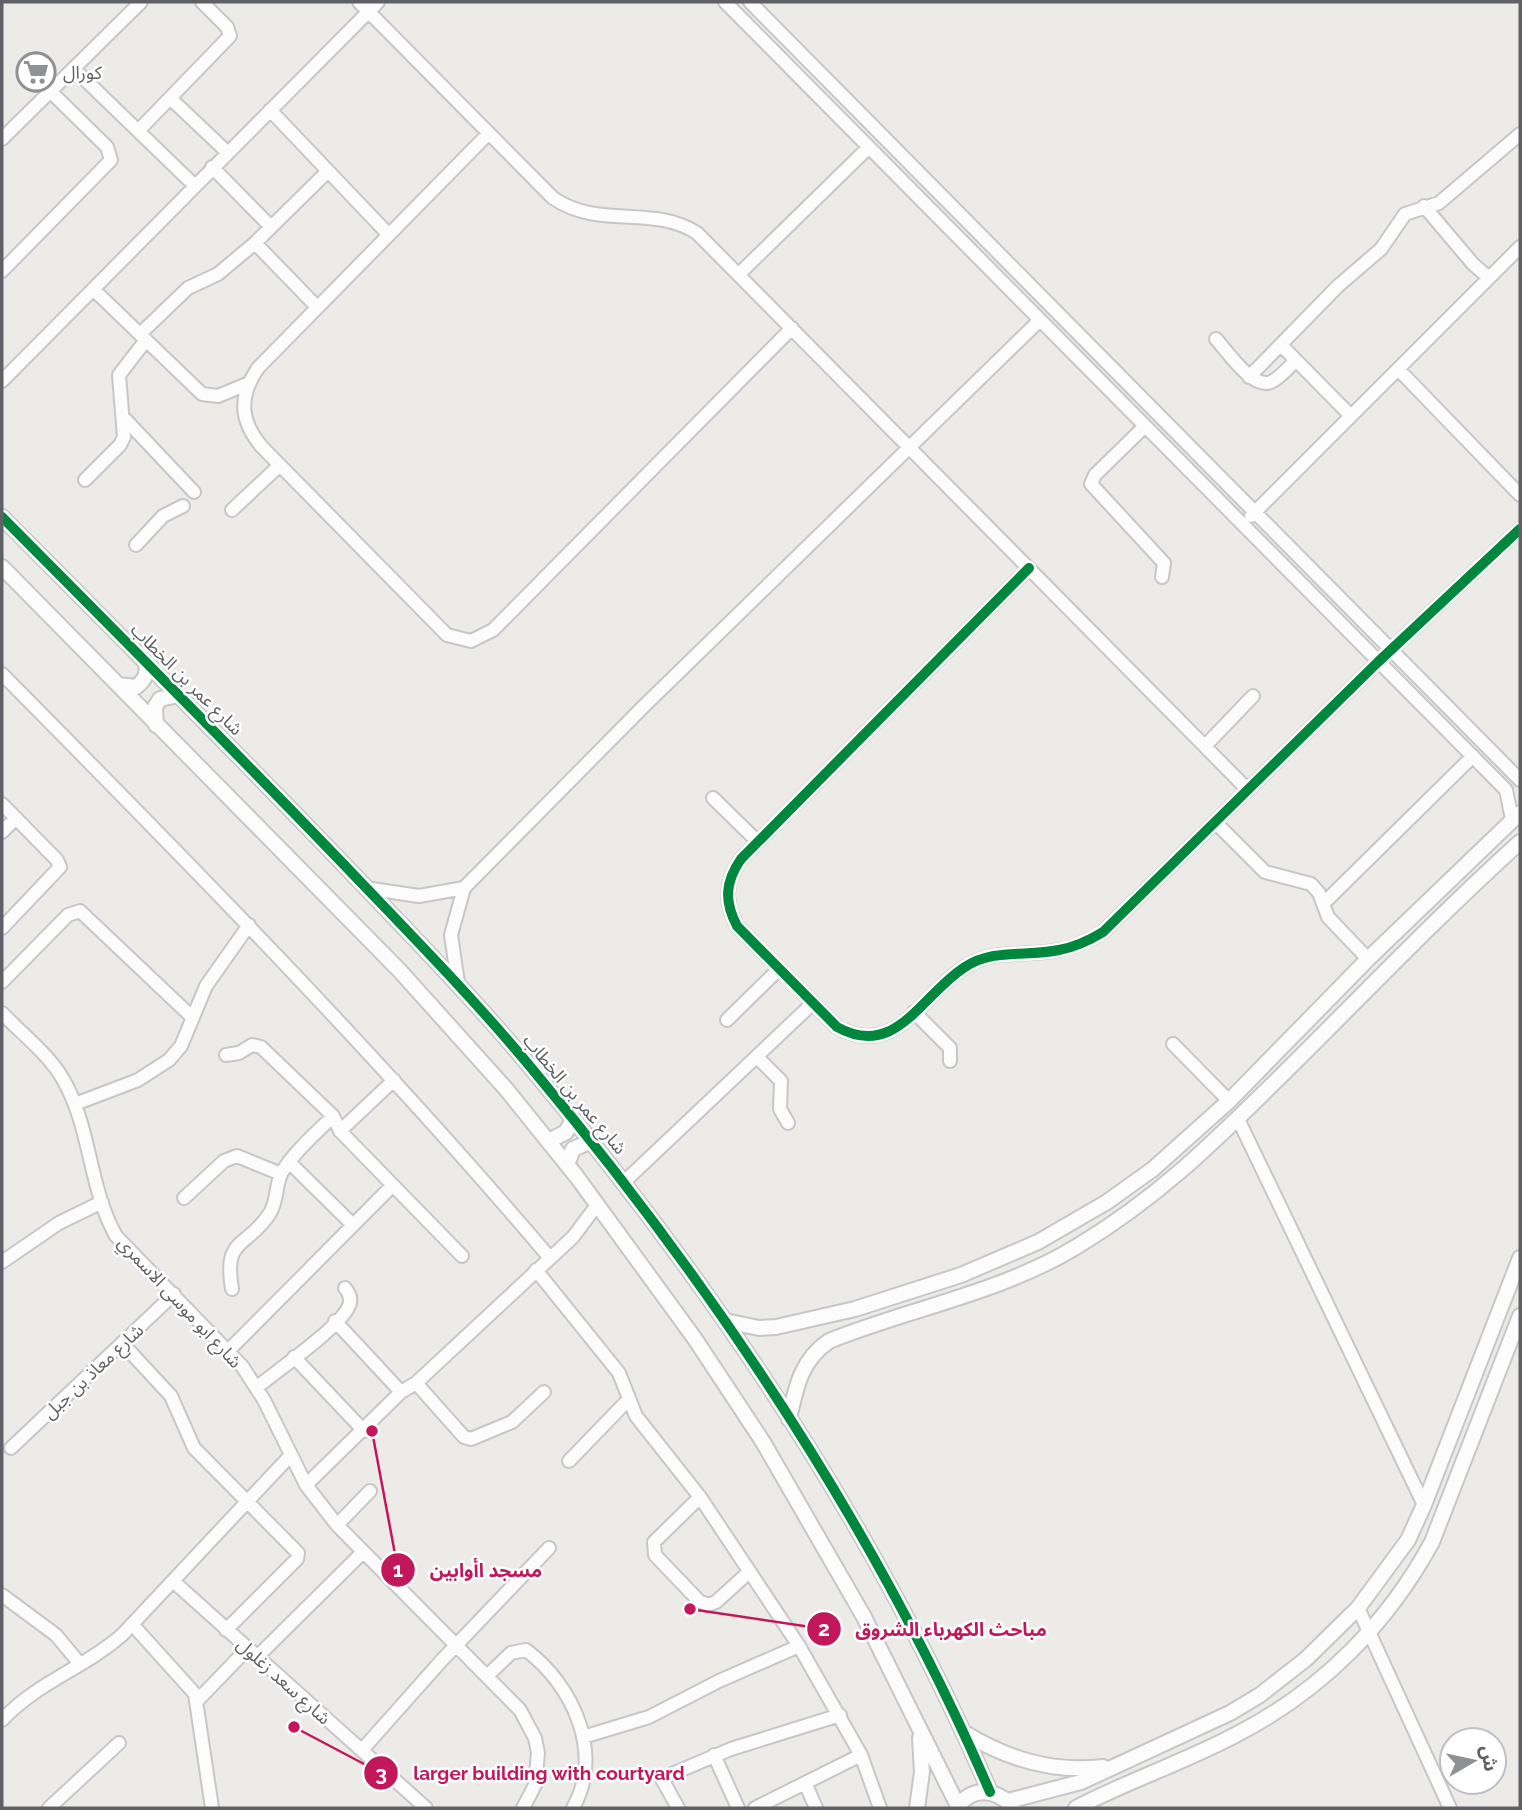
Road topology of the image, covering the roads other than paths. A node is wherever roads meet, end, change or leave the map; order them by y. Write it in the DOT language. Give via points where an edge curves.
graph roads {
  1 [pos="141,2"];
  2 [pos="202,2"];
  3 [pos="378,2"];
  4 [pos="725,2"];
  5 [pos="750,2"];
  6 [pos="363,7"];
  7 [pos="74,69"];
  8 [pos="51,92"];
  9 [pos="170,98"];
  10 [pos="270,110"];
  11 [pos="138,131"];
  12 [pos="489,133"];
  13 [pos="1520,134"];
  14 [pos="2,139"];
  15 [pos="869,148"];
  16 [pos="227,152"];
  17 [pos="212,167"];
  18 [pos="328,170"];
  19 [pos="194,185"];
  20 [pos="1424,206"];
  21 [pos="271,227"];
  22 [pos="389,234"];
  23 [pos="255,243"];
  24 [pos="1520,247"];
  25 [pos="2,271"];
  26 [pos="739,274"];
  27 [pos="1489,278"];
  28 [pos="93,289"];
  29 [pos="317,307"];
  30 [pos="1040,320"];
  31 [pos="792,328"];
  32 [pos="143,337"];
  33 [pos="1216,340"];
  34 [pos="1282,346"];
  35 [pos="1296,360"];
  36 [pos="1398,369"];
  37 [pos="1249,377"];
  38 [pos="2,381"];
  39 [pos="247,384"];
  40 [pos="1351,416"];
  41 [pos="125,419"];
  42 [pos="1145,426"];
  43 [pos="909,446"];
  44 [pos="280,465"];
  45 [pos="85,480"];
  46 [pos="194,492"];
  47 [pos="1520,495"];
  48 [pos="183,506"];
  49 [pos="232,510"];
  50 [pos="1255,512"];
  51 [pos="2,517"];
  52 [pos="1242,525"];
  53 [pos="1520,529"];
  54 [pos="136,545"];
  55 [pos="2,568"];
  56 [pos="1029,568"];
  57 [pos="1162,577"];
  58 [pos="1391,650"];
  59 [pos="146,662"];
  60 [pos="1378,662"];
  61 [pos="2,674"];
  62 [pos="117,685"];
  63 [pos="178,695"];
  64 [pos="1253,696"];
  65 [pos="156,725"];
  66 [pos="1205,746"];
  67 [pos="1473,756"];
  68 [pos="1520,780"];
  69 [pos="1248,790"];
  70 [pos="713,798"];
  71 [pos="2,804"];
  72 [pos="1516,816"];
  73 [pos="16,818"];
  74 [pos="1216,823"];
  75 [pos="2,832"];
  76 [pos="758,842"];
  77 [pos="1520,842"];
  78 [pos="365,888"];
  79 [pos="464,888"];
  80 [pos="1324,903"];
  81 [pos="1410,919"];
  82 [pos="249,925"];
  83 [pos="2,928"];
  84 [pos="1425,934"];
  85 [pos="1368,959"];
  86 [pos="779,969"];
  87 [pos="2,982"];
  88 [pos="458,983"];
  89 [pos="813,1003"];
  90 [pos="914,1012"];
  91 [pos="2,1013"];
  92 [pos="193,1018"];
  93 [pos="726,1020"];
  94 [pos="1173,1044"];
  95 [pos="226,1055"];
  96 [pos="757,1057"];
  97 [pos="950,1061"];
  98 [pos="394,1080"];
  99 [pos="1229,1101"];
  100 [pos="75,1104"];
  101 [pos="333,1116"];
  102 [pos="573,1119"];
  103 [pos="1238,1119"];
  104 [pos="788,1124"];
  105 [pos="340,1131"];
  106 [pos="549,1141"];
  107 [pos="592,1141"];
  108 [pos="289,1162"];
  109 [pos="567,1165"];
  110 [pos="281,1174"];
  111 [pos="624,1182"];
  112 [pos="393,1185"];
  113 [pos="184,1198"];
  114 [pos="102,1202"];
  115 [pos="1107,1202"];
  116 [pos="597,1205"];
  117 [pos="1119,1219"];
  118 [pos="353,1224"];
  119 [pos="462,1256"];
  120 [pos="550,1258"];
  121 [pos="1520,1258"];
  122 [pos="2,1262"];
  123 [pos="536,1270"];
  124 [pos="345,1288"];
  125 [pos="232,1289"];
  126 [pos="174,1294"];
  127 [pos="1520,1316"];
  128 [pos="335,1321"];
  129 [pos="725,1321"];
  130 [pos="122,1343"];
  131 [pos="229,1350"];
  132 [pos="294,1357"];
  133 [pos="416,1383"];
  134 [pos="256,1388"];
  135 [pos="401,1392"];
  136 [pos="544,1392"];
  137 [pos="629,1399"];
  138 [pos="789,1419"];
  139 [pos="364,1431"];
  140 [pos="11,1448"];
  141 [pos="290,1456"];
  142 [pos="569,1461"];
  143 [pos="306,1485"];
  144 [pos="370,1491"];
  145 [pos="700,1497"];
  146 [pos="247,1502"];
  147 [pos="1424,1505"];
  148 [pos="337,1524"];
  149 [pos="549,1548"];
  150 [pos="362,1553"];
  151 [pos="749,1572"];
  152 [pos="173,1581"];
  153 [pos="2,1595"];
  154 [pos="1358,1608"];
  155 [pos="132,1624"];
  156 [pos="226,1630"];
  157 [pos="1370,1634"];
  158 [pos="456,1644"];
  159 [pos="799,1646"];
  160 [pos="253,1653"];
  161 [pos="80,1664"];
  162 [pos="488,1675"];
  163 [pos="1281,1678"];
  164 [pos="1296,1698"];
  165 [pos="198,1700"];
  166 [pos="840,1715"];
  167 [pos="2,1720"];
  168 [pos="918,1726"];
  169 [pos="962,1731"];
  170 [pos="583,1737"];
  171 [pos="119,1743"];
  172 [pos="362,1750"];
  173 [pos="714,1755"];
  174 [pos="860,1755"];
  175 [pos="1115,1765"];
  176 [pos="1145,1778"];
  177 [pos="806,1785"];
  178 [pos="990,1792"];
  179 [pos="1011,1805"];
  180 [pos="958,1807"];
  181 [pos="49,1808"];
  182 [pos="212,1808"];
  183 [pos="426,1808"];
  184 [pos="523,1808"];
  185 [pos="573,1808"];
  186 [pos="678,1808"];
  187 [pos="738,1808"];
  188 [pos="755,1808"];
  189 [pos="816,1808"];
  190 [pos="880,1808"];
  191 [pos="917,1808"];
  192 [pos="1076,1808"];
  193 [pos="1100,1808"];
  194 [pos="1450,1808"];
  1 -- 7 [label="street"];
  2 -- 9 [label="street" via="230,36"];
  3 -- 6 [label="street"];
  4 -- 15 [label="street"];
  5 -- 50 [label="street"];
  6 -- 10 [label="street"];
  6 -- 12 [label="street"];
  7 -- 8 [label="street"];
  7 -- 11 [label="street"];
  8 -- 14 [label="street"];
  8 -- 25 [label="street" via="107,147 111,160"];
  9 -- 11 [label="street"];
  9 -- 16 [label="street"];
  10 -- 16 [label="street"];
  10 -- 18 [label="street"];
  11 -- 19 [label="street"];
  12 -- 22 [label="street"];
  12 -- 26 [label="street" via="566,207 598,216 655,218 685,225"];
  13 -- 20 [label="street" via="1445,199"];
  15 -- 26 [label="street"];
  15 -- 30 [label="street"];
  16 -- 17 [label="street"];
  17 -- 19 [label="street"];
  17 -- 21 [label="street"];
  18 -- 21 [label="street"];
  18 -- 22 [label="street"];
  19 -- 28 [label="street"];
  20 -- 27 [label="street"];
  20 -- 34 [label="street" via="1405,214 1381,249 1329,294"];
  21 -- 23 [label="street"];
  22 -- 29 [label="street"];
  23 -- 29 [label="street"];
  23 -- 32 [label="street" via="218,275 188,288"];
  24 -- 27 [label="street"];
  26 -- 31 [label="street"];
  27 -- 36 [label="street"];
  28 -- 32 [label="street"];
  28 -- 38 [label="street"];
  29 -- 39 [label="street"];
  30 -- 42 [label="street"];
  30 -- 43 [label="street"];
  31 -- 43 [label="street"];
  31 -- 44 [label="street" via="483,638 471,641 447,635"];
  32 -- 39 [label="street" via="202,394 218,396"];
  32 -- 41 [label="street" via="119,375"];
  33 -- 37 [label="street"];
  34 -- 35 [label="street"];
  34 -- 37 [label="street"];
  35 -- 37 [label="street" via="1269,383"];
  35 -- 40 [label="street"];
  36 -- 40 [label="street"];
  36 -- 47 [label="street"];
  39 -- 44 [label="street" via="243,401 247,426"];
  40 -- 50 [label="street"];
  41 -- 45 [label="street" via="120,445"];
  41 -- 46 [label="street"];
  42 -- 52 [label="street"];
  42 -- 57 [label="street" via="1091,484 1164,563"];
  43 -- 56 [label="street"];
  43 -- 79 [label="street"];
  44 -- 49 [label="street"];
  48 -- 54 [label="street" via="163,516"];
  50 -- 52 [label="street"];
  50 -- 58 [label="street"];
  51 -- 59 [label="street, شارع عمر بن الخطاب"];
  52 -- 60 [label="street"];
  53 -- 58 [label="street"];
  55 -- 62 [label="street"];
  56 -- 66 [label="street"];
  56 -- 76 [label="street"];
  58 -- 60 [label="street"];
  58 -- 68 [label="street"];
  59 -- 62 [label="street" via="144,681 126,689"];
  59 -- 63 [label="street, شارع عمر بن الخطاب"];
  60 -- 67 [label="street"];
  60 -- 69 [label="street"];
  61 -- 82 [label="street"];
  62 -- 65 [label="street"];
  63 -- 65 [label="street" via="160,699 153,716"];
  63 -- 78 [label="street, شارع عمر بن الخطاب"];
  64 -- 66 [label="street"];
  65 -- 106 [label="street" via="400,971"];
  66 -- 69 [label="street"];
  67 -- 72 [label="street" via="1506,790"];
  67 -- 80 [label="street"];
  69 -- 74 [label="street"];
  70 -- 76 [label="street"];
  71 -- 73 [label="street"];
  72 -- 81 [label="street"];
  73 -- 75 [label="street"];
  73 -- 83 [label="street" via="60,867"];
  74 -- 80 [label="street" via="1265,872 1311,884"];
  74 -- 90 [label="street" via="1104,932 1056,951 979,959"];
  76 -- 86 [label="street" via="731,874 729,910 737,926"];
  77 -- 84 [label="street"];
  78 -- 79 [label="street" via="419,896"];
  78 -- 88 [label="street, شارع عمر بن الخطاب"];
  79 -- 88 [label="street" via="451,935"];
  80 -- 85 [label="street" via="1328,917"];
  81 -- 84 [label="street"];
  81 -- 85 [label="street"];
  82 -- 92 [label="street" via="206,986"];
  82 -- 98 [label="street"];
  84 -- 103 [label="street"];
  85 -- 99 [label="street"];
  86 -- 89 [label="street"];
  86 -- 93 [label="street"];
  87 -- 92 [label="street" via="68,915 80,911"];
  88 -- 102 [label="street, شارع عمر بن الخطاب"];
  89 -- 90 [label="street" via="837,1027 865,1038 894,1030"];
  89 -- 96 [label="street"];
  90 -- 97 [label="street" via="950,1048"];
  91 -- 100 [label="street, شارع ابو موسى الاسمري" via="52,1063"];
  92 -- 100 [label="street" via="181,1046 155,1072"];
  94 -- 99 [label="street"];
  95 -- 101 [label="street" via="253,1045 261,1047"];
  96 -- 104 [label="street" via="780,1082 780,1109"];
  96 -- 111 [label="street"];
  98 -- 105 [label="street"];
  98 -- 120 [label="street"];
  99 -- 115 [label="street"];
  100 -- 114 [label="street, شارع ابو موسى الاسمري"];
  101 -- 105 [label="street"];
  101 -- 108 [label="street"];
  102 -- 106 [label="street" via="566,1132"];
  102 -- 107 [label="street, شارع عمر بن الخطاب"];
  103 -- 117 [label="street" via="1184,1171"];
  103 -- 147 [label="street"];
  105 -- 112 [label="street"];
  106 -- 109 [label="street"];
  107 -- 109 [label="street" via="573,1149"];
  107 -- 111 [label="street, شارع عمر بن الخطاب"];
  108 -- 110 [label="street"];
  108 -- 118 [label="street"];
  109 -- 116 [label="street"];
  110 -- 113 [label="street" via="237,1156 224,1161"];
  110 -- 125 [label="street" via="271,1210 230,1257"];
  111 -- 129 [label="street, شارع عمر بن الخطاب"];
  112 -- 118 [label="street"];
  112 -- 119 [label="street"];
  114 -- 122 [label="street" via="59,1223"];
  114 -- 126 [label="street, شارع ابو موسى الاسمري" via="116,1236"];
  115 -- 117 [label="street"];
  115 -- 129 [label="street" via="1038,1242 917,1291 776,1327"];
  116 -- 120 [label="street"];
  116 -- 168 [label="street" via="763,1442 838,1570"];
  117 -- 138 [label="street" via="1037,1268 829,1340 806,1363"];
  118 -- 131 [label="street"];
  120 -- 123 [label="street"];
  121 -- 147 [label="street"];
  123 -- 133 [label="street"];
  123 -- 137 [label="street" via="619,1373"];
  124 -- 128 [label="street" via="349,1305"];
  126 -- 130 [label="street, شارع معاذ بن جبل"];
  126 -- 131 [label="street, شارع ابو موسى الاسمري"];
  127 -- 157 [label="street" via="1432,1542 1413,1578"];
  128 -- 132 [label="street"];
  128 -- 135 [label="street"];
  129 -- 138 [label="street, شارع عمر بن الخطاب"];
  130 -- 140 [label="street, شارع معاذ بن جبل"];
  130 -- 146 [label="street" via="171,1396 194,1448"];
  131 -- 134 [label="street, شارع ابو موسى الاسمري"];
  132 -- 134 [label="street"];
  132 -- 139 [label="street"];
  133 -- 135 [label="street"];
  133 -- 136 [label="street" via="464,1437 471,1439 512,1422"];
  134 -- 141 [label="street, شارع ابو موسى الاسمري"];
  135 -- 139 [label="street"];
  137 -- 142 [label="street"];
  137 -- 145 [label="street" via="636,1416"];
  138 -- 169 [label="street, شارع عمر بن الخطاب" via="897,1604"];
  139 -- 143 [label="street"];
  141 -- 143 [label="street, شارع ابو موسى الاسمري"];
  141 -- 146 [label="street"];
  143 -- 148 [label="street, شارع ابو موسى الاسمري"];
  144 -- 148 [label="street"];
  145 -- 151 [label="street"];
  145 -- 151 [label="street" via="654,1542 655,1555 708,1605"];
  146 -- 152 [label="street"];
  146 -- 156 [label="street" via="298,1557"];
  147 -- 154 [label="street" via="1408,1540"];
  148 -- 150 [label="street, شارع ابو موسى الاسمري"];
  149 -- 158 [label="street"];
  150 -- 158 [label="street, شارع ابو موسى الاسمري"];
  150 -- 160 [label="street"];
  151 -- 159 [label="street"];
  152 -- 155 [label="street"];
  152 -- 156 [label="street, شارع سعد زغلول"];
  153 -- 161 [label="street" via="56,1635"];
  154 -- 157 [label="street"];
  154 -- 163 [label="street"];
  155 -- 161 [label="street"];
  155 -- 165 [label="street" via="187,1681"];
  156 -- 160 [label="street, شارع سعد زغلول"];
  157 -- 164 [label="street"];
  157 -- 194 [label="street"];
  158 -- 162 [label="street, شارع ابو موسى الاسمري"];
  158 -- 172 [label="street"];
  159 -- 166 [label="street"];
  159 -- 170 [label="street" via="645,1718"];
  160 -- 165 [label="street"];
  160 -- 172 [label="street, شارع سعد زغلول"];
  161 -- 167 [label="street" via="29,1694"];
  162 -- 170 [label="street" via="511,1653 526,1650 564,1690"];
  162 -- 184 [label="street, شارع ابو موسى الاسمري" via="520,1710 535,1738 538,1769"];
  163 -- 164 [label="street"];
  163 -- 175 [label="street" via="1232,1712"];
  164 -- 176 [label="street" via="1242,1732"];
  165 -- 182 [label="street"];
  166 -- 173 [label="street"];
  166 -- 174 [label="street"];
  168 -- 180 [label="street"];
  168 -- 191 [label="street" via="922,1772"];
  169 -- 175 [label="street" via="997,1751 1035,1764 1062,1768"];
  169 -- 178 [label="street, شارع عمر بن الخطاب"];
  170 -- 185 [label="street" via="583,1786"];
  171 -- 181 [label="street"];
  172 -- 183 [label="street, شارع سعد زغلول"];
  173 -- 186 [label="street" via="662,1779"];
  173 -- 187 [label="street"];
  174 -- 177 [label="street"];
  174 -- 190 [label="street"];
  175 -- 179 [label="street" via="1081,1782"];
  176 -- 192 [label="street"];
  176 -- 193 [label="street"];
  177 -- 188 [label="street"];
  177 -- 189 [label="street"];
  178 -- 179 [label="street"];
  178 -- 180 [label="street" via="975,1793"];
}
